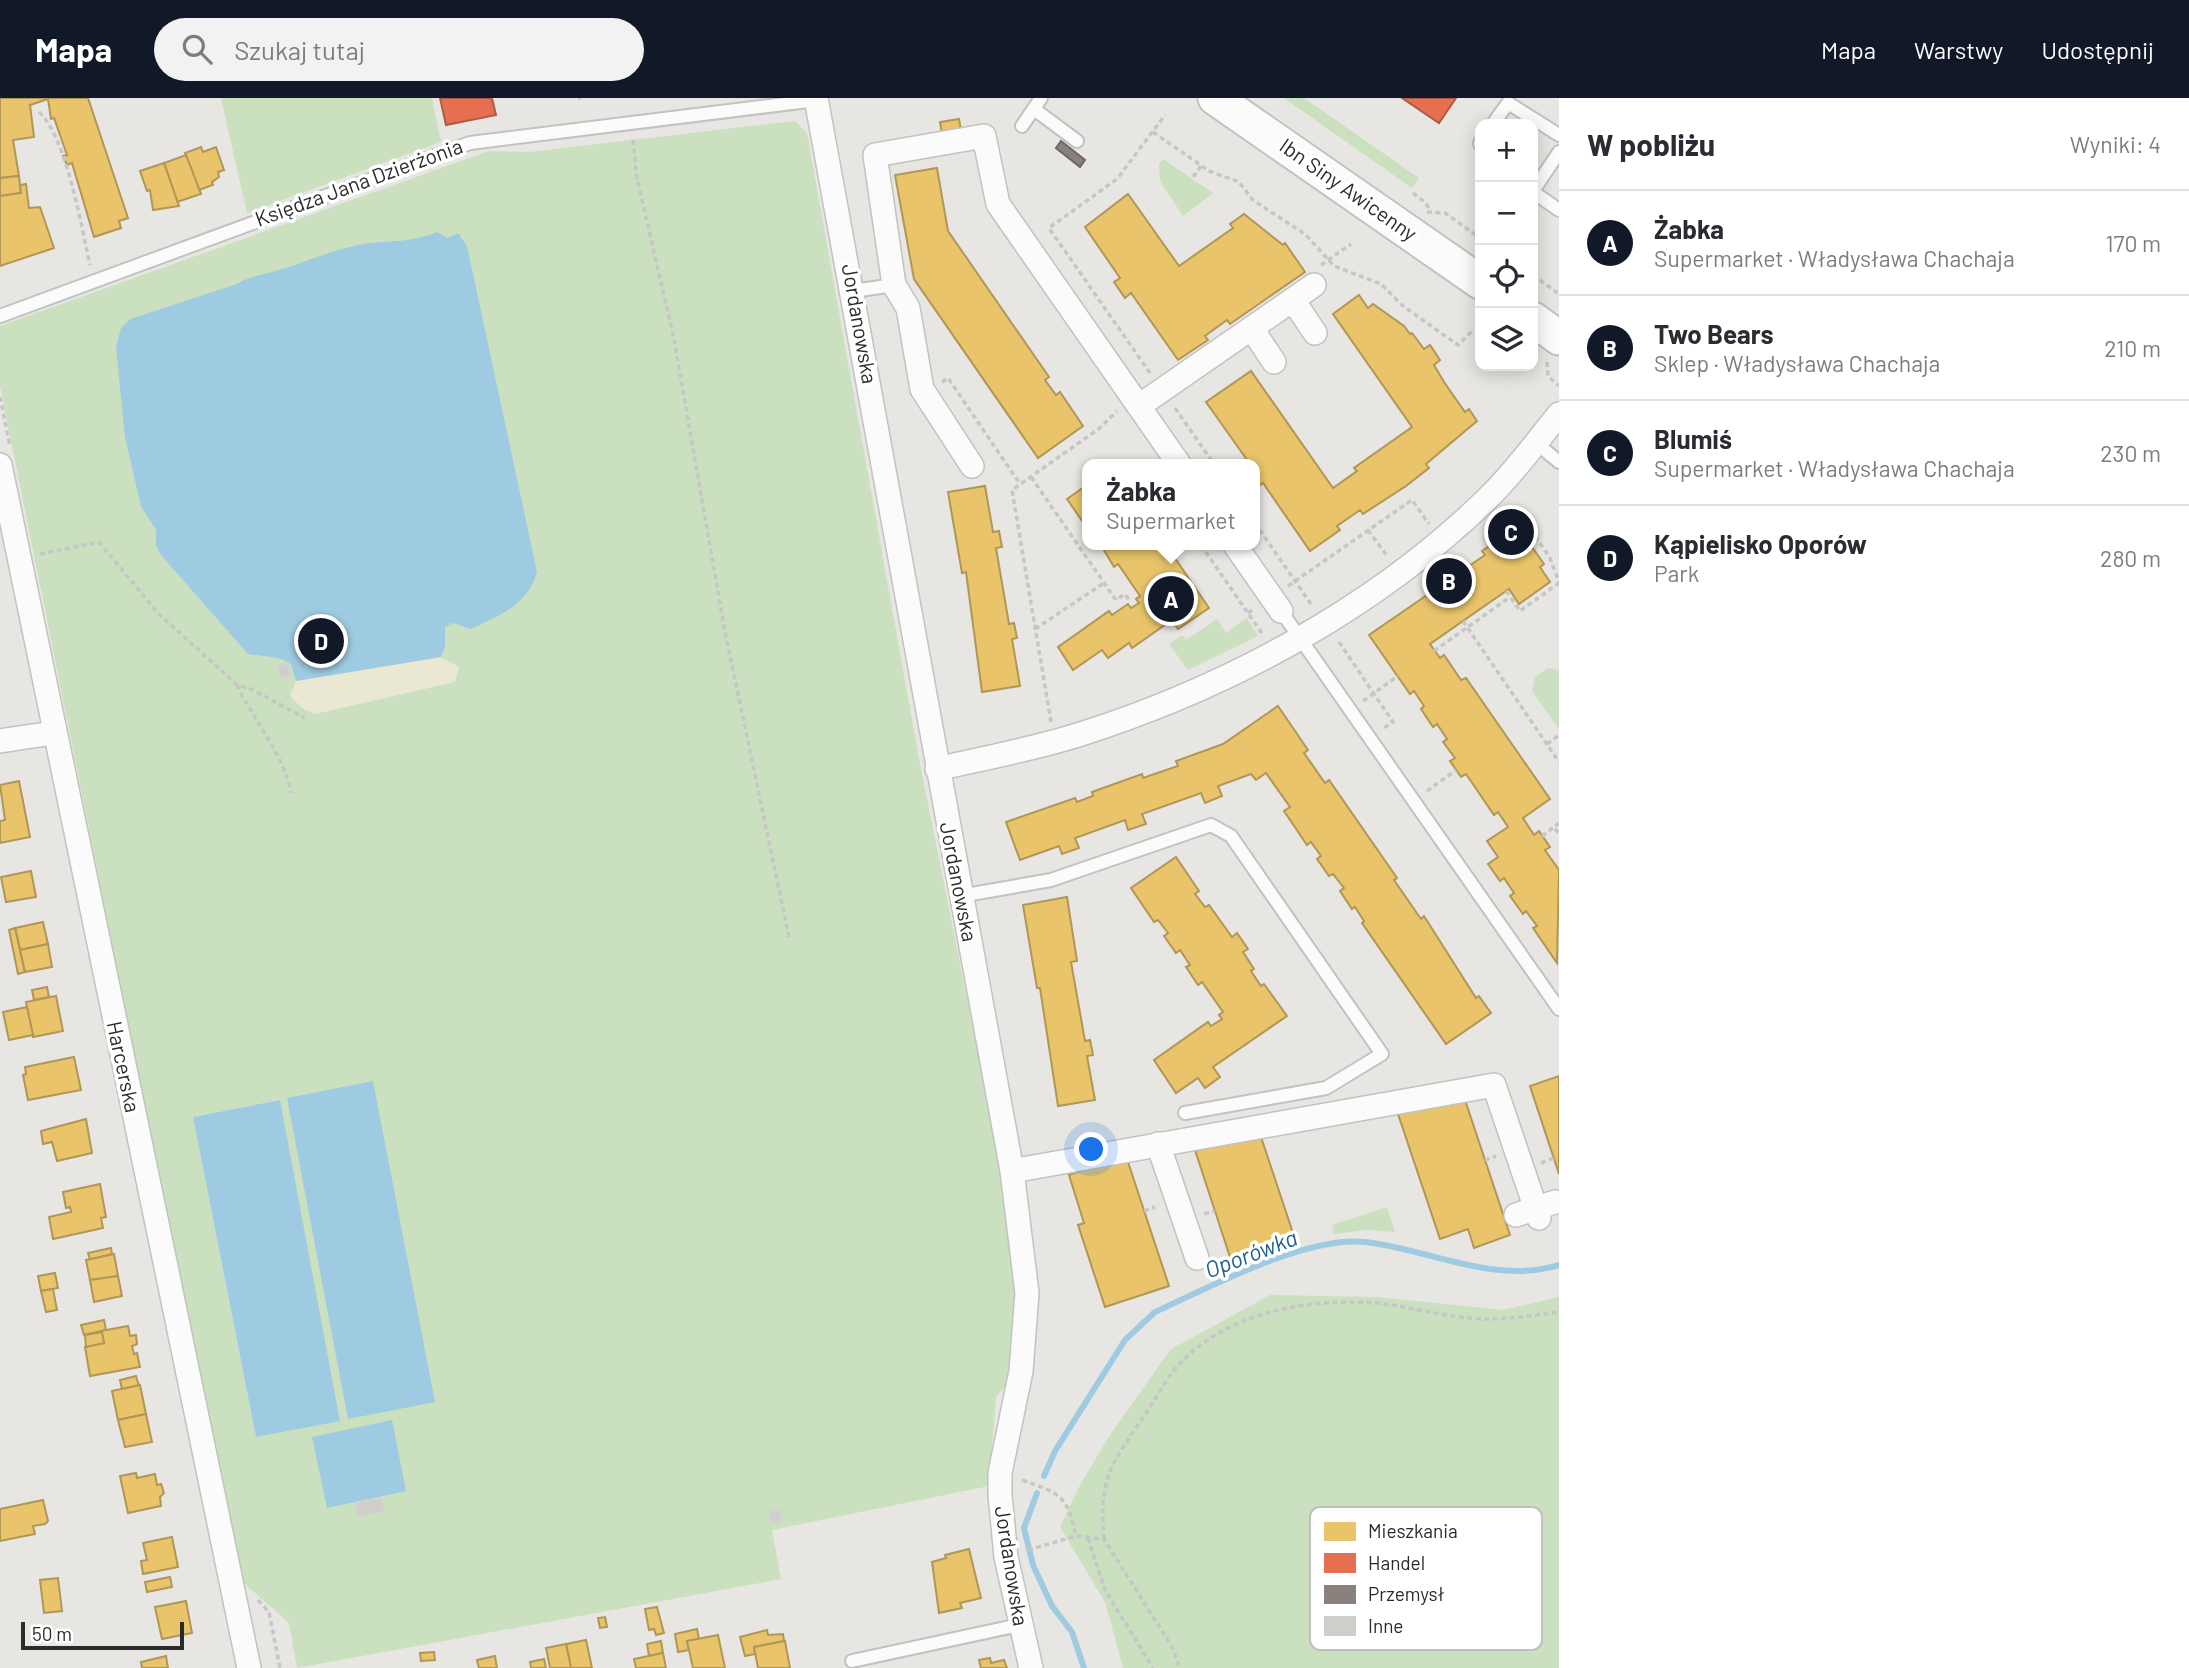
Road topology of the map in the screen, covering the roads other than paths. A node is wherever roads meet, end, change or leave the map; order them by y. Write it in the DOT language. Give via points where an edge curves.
graph roads {
  1 [pos="1215,98"];
  2 [pos="817,99"];
  3 [pos="1038,104"];
  4 [pos="1497,119"];
  5 [pos="1534,119"];
  6 [pos="1538,122"];
  7 [pos="1022,126"];
  8 [pos="1559,135"];
  9 [pos="1077,141"];
  10 [pos="1559,152"];
  11 [pos="1538,184"];
  12 [pos="1538,195"];
  13 [pos="1559,210"];
  14 [pos="1475,279"];
  15 [pos="894,285"];
  16 [pos="1314,285"];
  17 [pos="853,291"];
  18 [pos="1293,300"];
  19 [pos="0,316"];
  20 [pos="1538,326"];
  21 [pos="1251,329"];
  22 [pos="1315,333"];
  23 [pos="1554,348"];
  24 [pos="1274,362"];
  25 [pos="1136,403"];
  26 [pos="1559,414"];
  27 [pos="1535,442"];
  28 [pos="1175,459"];
  29 [pos="1559,462"];
  30 [pos="0,465"];
  31 [pos="972,466"];
  32 [pos="1238,550"];
  33 [pos="1281,611"];
  34 [pos="1300,638"];
  35 [pos="53,733"];
  36 [pos="0,741"];
  37 [pos="937,769"];
  38 [pos="960,896"];
  39 [pos="1559,1009"];
  40 [pos="1185,1113"];
  41 [pos="1158,1144"];
  42 [pos="1012,1171"];
  43 [pos="1537,1211"];
  44 [pos="1197,1258"];
  45 [pos="1019,1625"];
  46 [pos="852,1661"];
  47 [pos="249,1668"];
  48 [pos="1031,1668"];
  1 -- 14 [label="street, Ibn Siny Awicenny"];
  2 -- 17 [label="street, Jordanowska"];
  2 -- 19 [label="lane, Księdza Jana Dzierżonia" via="470,143"];
  3 -- 7 [label="lane"];
  3 -- 9 [label="lane"];
  4 -- 5 [label="lane" via="1508,103"];
  6 -- 8 [label="lane"];
  10 -- 11 [label="lane"];
  12 -- 13 [label="lane"];
  15 -- 17 [label="lane"];
  15 -- 25 [label="street" via="875,155 984,136 998,204"];
  15 -- 31 [label="street" via="908,307 924,394"];
  16 -- 18 [label="street"];
  17 -- 37 [label="street, Jordanowska"];
  18 -- 21 [label="street"];
  18 -- 22 [label="street"];
  20 -- 23 [label="street"];
  21 -- 24 [label="street"];
  21 -- 25 [label="street"];
  25 -- 28 [label="street"];
  26 -- 27 [label="street"];
  27 -- 29 [label="lane"];
  27 -- 34 [label="street" via="1462,522 1395,575"];
  30 -- 35 [label="street, Harcerska"];
  32 -- 33 [label="street"];
  33 -- 34 [label="lane"];
  34 -- 37 [label="street" via="1205,686 1125,719 1046,744"];
  34 -- 39 [label="lane"];
  35 -- 36 [label="street"];
  35 -- 47 [label="street, Harcerska"];
  37 -- 38 [label="street, Jordanowska"];
  38 -- 40 [label="lane" via="1051,880 1211,825 1231,836 1382,1054 1326,1088"];
  38 -- 42 [label="street, Jordanowska"];
  41 -- 42 [label="street"];
  41 -- 43 [label="street" via="1494,1085"];
  41 -- 44 [label="street"];
  42 -- 45 [label="street, Jordanowska" via="1027,1293 1019,1379 1000,1473 1006,1557"];
  45 -- 46 [label="lane"];
  45 -- 48 [label="street, Jordanowska"];
}
